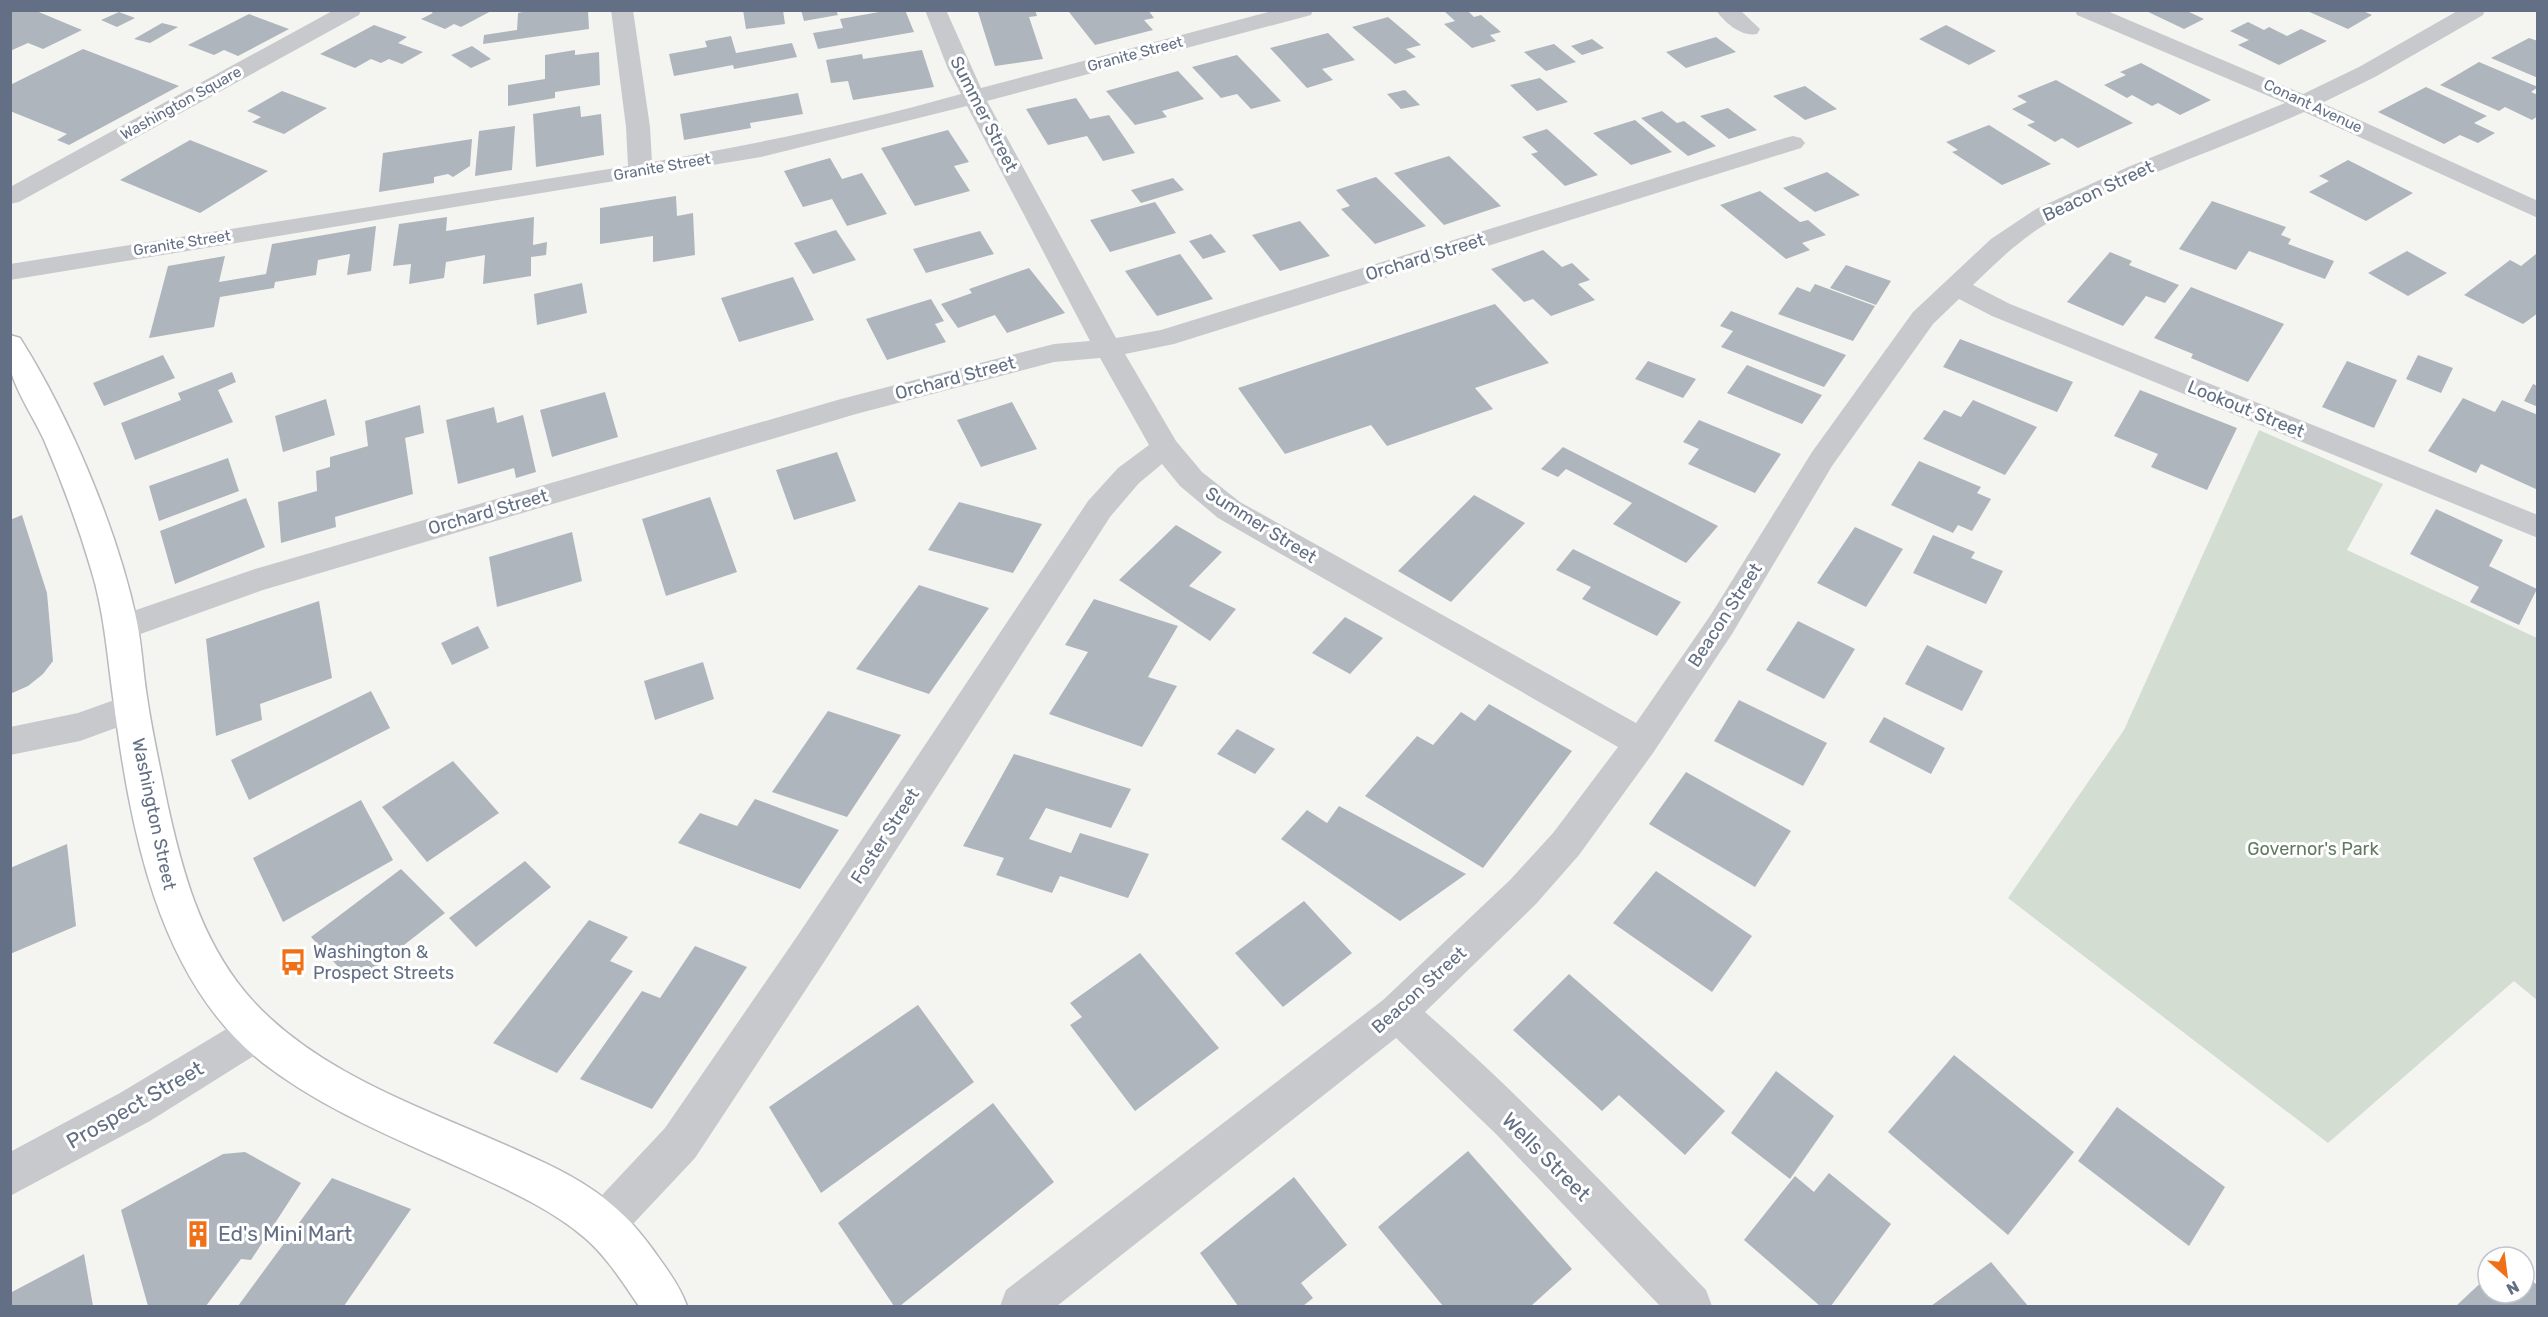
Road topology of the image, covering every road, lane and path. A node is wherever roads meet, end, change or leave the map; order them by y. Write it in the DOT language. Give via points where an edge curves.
graph roads {
  1 [pos="351,10"];
  2 [pos="622,10"];
  3 [pos="935,10"];
  4 [pos="1303,10"];
  5 [pos="1726,10"];
  6 [pos="2085,10"];
  7 [pos="2475,10"];
  8 [pos="1749,29"];
  9 [pos="975,97"];
  10 [pos="2306,102"];
  11 [pos="1793,143"];
  12 [pos="640,171"];
  13 [pos="16,189"];
  14 [pos="2538,211"];
  15 [pos="10,273"];
  16 [pos="1958,287"];
  17 [pos="10,344"];
  18 [pos="1108,348"];
  19 [pos="1165,448"];
  20 [pos="2538,527"];
  21 [pos="121,628"];
  22 [pos="131,708"];
  23 [pos="10,741"];
  24 [pos="1641,743"];
  25 [pos="1397,1014"];
  26 [pos="257,1032"];
  27 [pos="10,1175"];
  28 [pos="603,1225"];
  29 [pos="665,1306"];
  30 [pos="1022,1306"];
  31 [pos="1690,1306"];
  1 -- 13 [label="street, Washington Square"];
  2 -- 12 [label="street"];
  3 -- 9 [label="street, Summer Street"];
  4 -- 9 [label="street, Granite Street"];
  5 -- 8 [label="street"];
  6 -- 10 [label="street, Conant Avenue"];
  7 -- 10 [label="street, Beacon Street"];
  9 -- 12 [label="street, Granite Street" via="762,150"];
  9 -- 18 [label="street, Summer Street"];
  10 -- 14 [label="street, Conant Avenue"];
  10 -- 16 [label="street, Beacon Street" via="2045,214 2000,245"];
  11 -- 18 [label="street, Orchard Street" via="1164,338"];
  12 -- 15 [label="street, Granite Street"];
  16 -- 20 [label="street, Lookout Street" via="2001,310"];
  16 -- 24 [label="street, Beacon Street" via="1923,318 1822,459 1721,626"];
  17 -- 21 [label="main road, Washington Street" via="45,406 85,498"];
  18 -- 19 [label="street, Summer Street"];
  18 -- 21 [label="street, Orchard Street" via="1054,353 851,406 255,581"];
  19 -- 24 [label="street, Summer Street" via="1191,479 1229,510"];
  19 -- 28 [label="street, Foster Street" via="1122,478 1099,509 680,1143"];
  21 -- 22 [label="main road, Washington Street"];
  22 -- 23 [label="street" via="80,727"];
  22 -- 26 [label="main road, Washington Street" via="160,857 175,909 225,998"];
  24 -- 25 [label="street, Beacon Street" via="1559,852 1523,892"];
  25 -- 30 [label="street, Beacon Street"];
  25 -- 31 [label="street, Wells Street" via="1503,1113"];
  26 -- 27 [label="street, Prospect Street" via="135,1107"];
  26 -- 28 [label="main road, Washington Street" via="289,1059 326,1082 548,1186"];
  28 -- 29 [label="main road, Washington Street" via="639,1267"];
}
